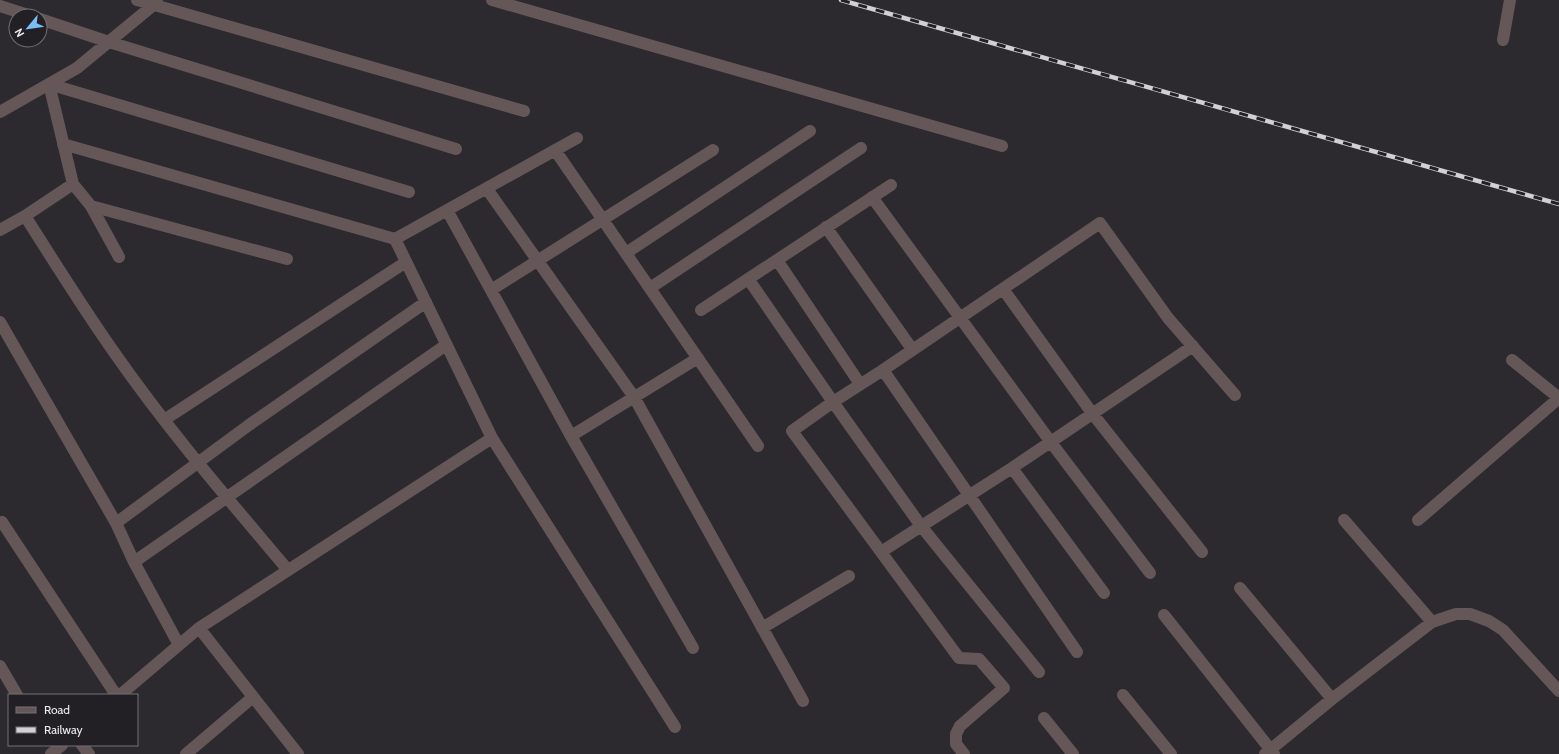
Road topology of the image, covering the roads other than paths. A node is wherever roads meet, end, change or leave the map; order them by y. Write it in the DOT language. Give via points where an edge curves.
graph roads {
  1 [pos="137,0"];
  2 [pos="492,0"];
  3 [pos="1510,0"];
  4 [pos="157,3"];
  5 [pos="48,22"];
  6 [pos="1503,40"];
  7 [pos="109,42"];
  8 [pos="49,84"];
  9 [pos="524,111"];
  10 [pos="0,112"];
  11 [pos="810,131"];
  12 [pos="577,138"];
  13 [pos="63,144"];
  14 [pos="1002,146"];
  15 [pos="861,148"];
  16 [pos="456,149"];
  17 [pos="556,150"];
  18 [pos="713,150"];
  19 [pos="73,184"];
  20 [pos="891,185"];
  21 [pos="487,188"];
  22 [pos="409,192"];
  23 [pos="872,198"];
  24 [pos="91,206"];
  25 [pos="447,210"];
  26 [pos="25,216"];
  27 [pos="603,220"];
  28 [pos="826,227"];
  29 [pos="0,230"];
  30 [pos="395,239"];
  31 [pos="626,253"];
  32 [pos="119,257"];
  33 [pos="287,259"];
  34 [pos="777,260"];
  35 [pos="538,261"];
  36 [pos="406,262"];
  37 [pos="749,280"];
  38 [pos="650,288"];
  39 [pos="1003,288"];
  40 [pos="491,290"];
  41 [pos="426,302"];
  42 [pos="701,310"];
  43 [pos="961,317"];
  44 [pos="0,322"];
  45 [pos="446,345"];
  46 [pos="1193,346"];
  47 [pos="912,349"];
  48 [pos="698,358"];
  49 [pos="1512,360"];
  50 [pos="883,370"];
  51 [pos="860,384"];
  52 [pos="1235,395"];
  53 [pos="634,397"];
  54 [pos="1559,398"];
  55 [pos="833,402"];
  56 [pos="1092,413"];
  57 [pos="164,420"];
  58 [pos="571,436"];
  59 [pos="492,438"];
  60 [pos="1050,441"];
  61 [pos="758,446"];
  62 [pos="198,463"];
  63 [pos="1012,468"];
  64 [pos="968,495"];
  65 [pos="227,498"];
  66 [pos="1344,520"];
  67 [pos="1418,520"];
  68 [pos="1,521"];
  69 [pos="116,523"];
  70 [pos="921,526"];
  71 [pos="881,552"];
  72 [pos="1202,552"];
  73 [pos="134,562"];
  74 [pos="288,570"];
  75 [pos="1150,572"];
  76 [pos="849,576"];
  77 [pos="1240,588"];
  78 [pos="1104,593"];
  79 [pos="1164,615"];
  80 [pos="1432,622"];
  81 [pos="199,628"];
  82 [pos="762,628"];
  83 [pos="179,645"];
  84 [pos="693,648"];
  85 [pos="1077,652"];
  86 [pos="0,666"];
  87 [pos="1039,672"];
  88 [pos="1559,691"];
  89 [pos="16,694"];
  90 [pos="115,694"];
  91 [pos="121,694"];
  92 [pos="1122,695"];
  93 [pos="254,697"];
  94 [pos="1332,699"];
  95 [pos="803,701"];
  96 [pos="1044,718"];
  97 [pos="675,727"];
  98 [pos="61,746"];
  99 [pos="83,746"];
  100 [pos="1270,753"];
  101 [pos="51,754"];
  102 [pos="89,754"];
  103 [pos="186,754"];
  104 [pos="298,754"];
  105 [pos="964,754"];
  106 [pos="1073,754"];
  107 [pos="1171,754"];
  1 -- 4 [label="street"];
  2 -- 14 [label="street"];
  3 -- 6 [label="street"];
  4 -- 7 [label="street"];
  4 -- 9 [label="street"];
  5 -- 7 [label="street"];
  7 -- 8 [label="street" via="77,68"];
  7 -- 16 [label="street"];
  8 -- 10 [label="street"];
  8 -- 13 [label="street"];
  8 -- 22 [label="street"];
  11 -- 31 [label="street"];
  12 -- 17 [label="street"];
  13 -- 19 [label="street"];
  13 -- 30 [label="street"];
  15 -- 38 [label="street"];
  17 -- 21 [label="street"];
  17 -- 27 [label="street"];
  18 -- 27 [label="street"];
  19 -- 24 [label="street"];
  19 -- 26 [label="street"];
  20 -- 23 [label="street"];
  21 -- 25 [label="street"];
  21 -- 35 [label="street"];
  23 -- 28 [label="street"];
  23 -- 43 [label="street"];
  24 -- 32 [label="street"];
  24 -- 33 [label="street"];
  25 -- 30 [label="street"];
  25 -- 40 [label="street"];
  26 -- 29 [label="street"];
  26 -- 57 [label="street" via="116,356"];
  27 -- 31 [label="street"];
  27 -- 35 [label="street"];
  28 -- 34 [label="street"];
  28 -- 47 [label="street"];
  30 -- 36 [label="street"];
  31 -- 38 [label="street"];
  34 -- 37 [label="street"];
  34 -- 51 [label="street"];
  35 -- 40 [label="street"];
  35 -- 53 [label="street"];
  36 -- 41 [label="street"];
  36 -- 57 [label="street"];
  37 -- 42 [label="street"];
  37 -- 55 [label="street"];
  38 -- 48 [label="street"];
  39 -- 43 [label="street"];
  39 -- 46 [label="street" via="1100,223 1168,318"];
  39 -- 56 [label="street"];
  40 -- 58 [label="street"];
  41 -- 45 [label="street"];
  41 -- 62 [label="street"];
  43 -- 47 [label="street"];
  43 -- 60 [label="street"];
  44 -- 69 [label="street"];
  45 -- 59 [label="street"];
  45 -- 65 [label="street"];
  46 -- 52 [label="street"];
  46 -- 56 [label="street"];
  47 -- 50 [label="street"];
  48 -- 53 [label="street"];
  48 -- 61 [label="street"];
  49 -- 54 [label="street"];
  50 -- 51 [label="street"];
  50 -- 64 [label="street"];
  51 -- 55 [label="street"];
  53 -- 58 [label="street"];
  53 -- 82 [label="street"];
  54 -- 67 [label="street"];
  55 -- 70 [label="street"];
  55 -- 71 [label="street" via="792,431"];
  56 -- 60 [label="street"];
  56 -- 72 [label="street"];
  57 -- 62 [label="street"];
  58 -- 84 [label="street"];
  59 -- 74 [label="street"];
  59 -- 97 [label="street"];
  60 -- 63 [label="street"];
  60 -- 75 [label="street"];
  62 -- 65 [label="street"];
  62 -- 69 [label="street"];
  63 -- 64 [label="street"];
  63 -- 78 [label="street"];
  64 -- 70 [label="street"];
  64 -- 85 [label="street"];
  65 -- 73 [label="street"];
  65 -- 74 [label="street"];
  66 -- 80 [label="street"];
  68 -- 90 [label="street"];
  69 -- 73 [label="street"];
  70 -- 71 [label="street"];
  70 -- 87 [label="street"];
  71 -- 105 [label="street" via="959,658 979,659 1004,688 960,726 956,734 956,744"];
  73 -- 83 [label="street"];
  74 -- 81 [label="street"];
  76 -- 82 [label="street"];
  77 -- 94 [label="street"];
  79 -- 100 [label="street"];
  80 -- 88 [label="street" via="1456,614 1470,614 1489,621 1503,630"];
  80 -- 94 [label="street"];
  81 -- 83 [label="street"];
  81 -- 93 [label="street"];
  82 -- 95 [label="street"];
  83 -- 91 [label="street"];
  86 -- 89 [label="street"];
  92 -- 107 [label="street"];
  93 -- 103 [label="street"];
  93 -- 104 [label="street"];
  94 -- 100 [label="street"];
  96 -- 106 [label="street"];
  98 -- 101 [label="street"];
  99 -- 102 [label="street"];
}
